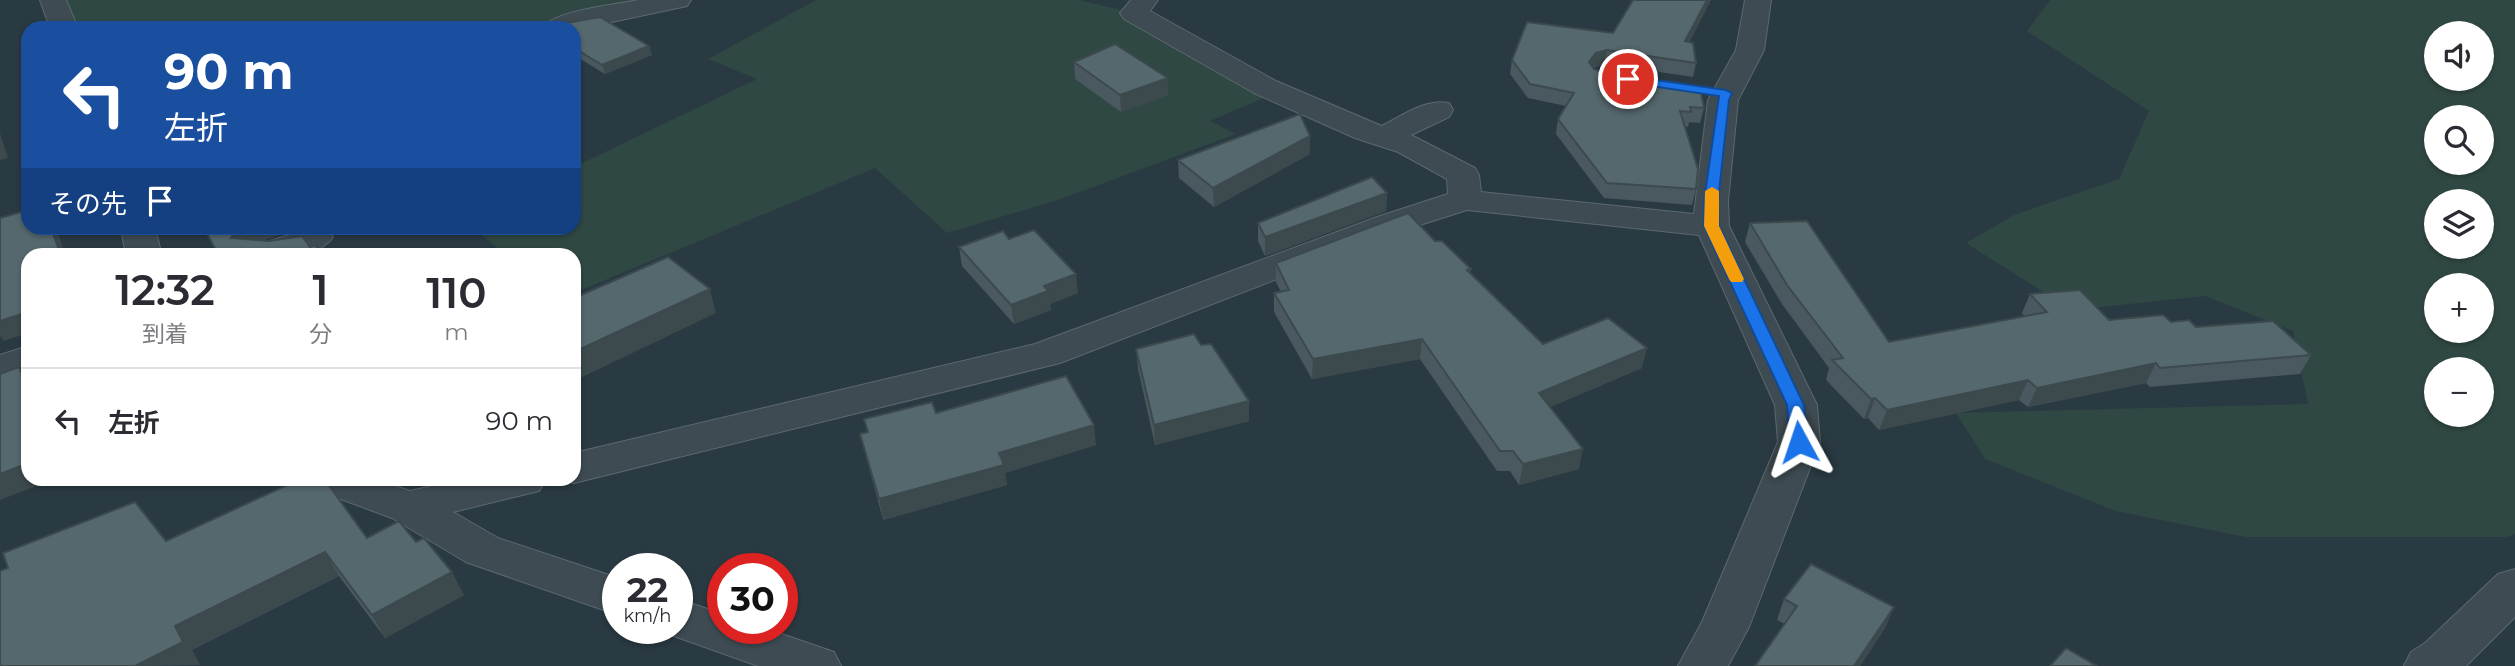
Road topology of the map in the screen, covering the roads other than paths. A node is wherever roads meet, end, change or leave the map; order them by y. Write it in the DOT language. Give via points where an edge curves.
graph roads {
  1 [pos="53,0"];
  2 [pos="678,0"];
  3 [pos="1145,0"];
  4 [pos="1758,0"];
  5 [pos="61,21"];
  6 [pos="574,21"];
  7 [pos="1438,110"];
  8 [pos="1383,137"];
  9 [pos="1465,200"];
  10 [pos="1712,226"];
  11 [pos="315,237"];
  12 [pos="284,248"];
  13 [pos="21,361"];
  14 [pos="0,369"];
  15 [pos="581,466"];
  16 [pos="350,486"];
  17 [pos="498,486"];
  18 [pos="408,507"];
  19 [pos="2515,587"];
  20 [pos="602,591"];
  21 [pos="693,624"];
  22 [pos="816,666"];
  23 [pos="1703,666"];
  24 [pos="2429,666"];
  1 -- 5 [label="street"];
  2 -- 6 [label="street"];
  3 -- 8 [label="street" via="1134,13 1265,87"];
  4 -- 10 [label="street" via="1750,50 1712,91 1723,100"];
  7 -- 8 [label="street"];
  8 -- 9 [label="street" via="1409,145 1463,175"];
  9 -- 10 [label="street"];
  9 -- 15 [label="street" via="1389,224 1046,354"];
  10 -- 23 [label="street" via="1796,405 1799,442 1725,627"];
  11 -- 12 [label="street"];
  13 -- 14 [label="street"];
  16 -- 18 [label="street"];
  17 -- 18 [label="street"];
  18 -- 20 [label="street" via="482,550"];
  19 -- 24 [label="street"];
  21 -- 22 [label="street"];
}
